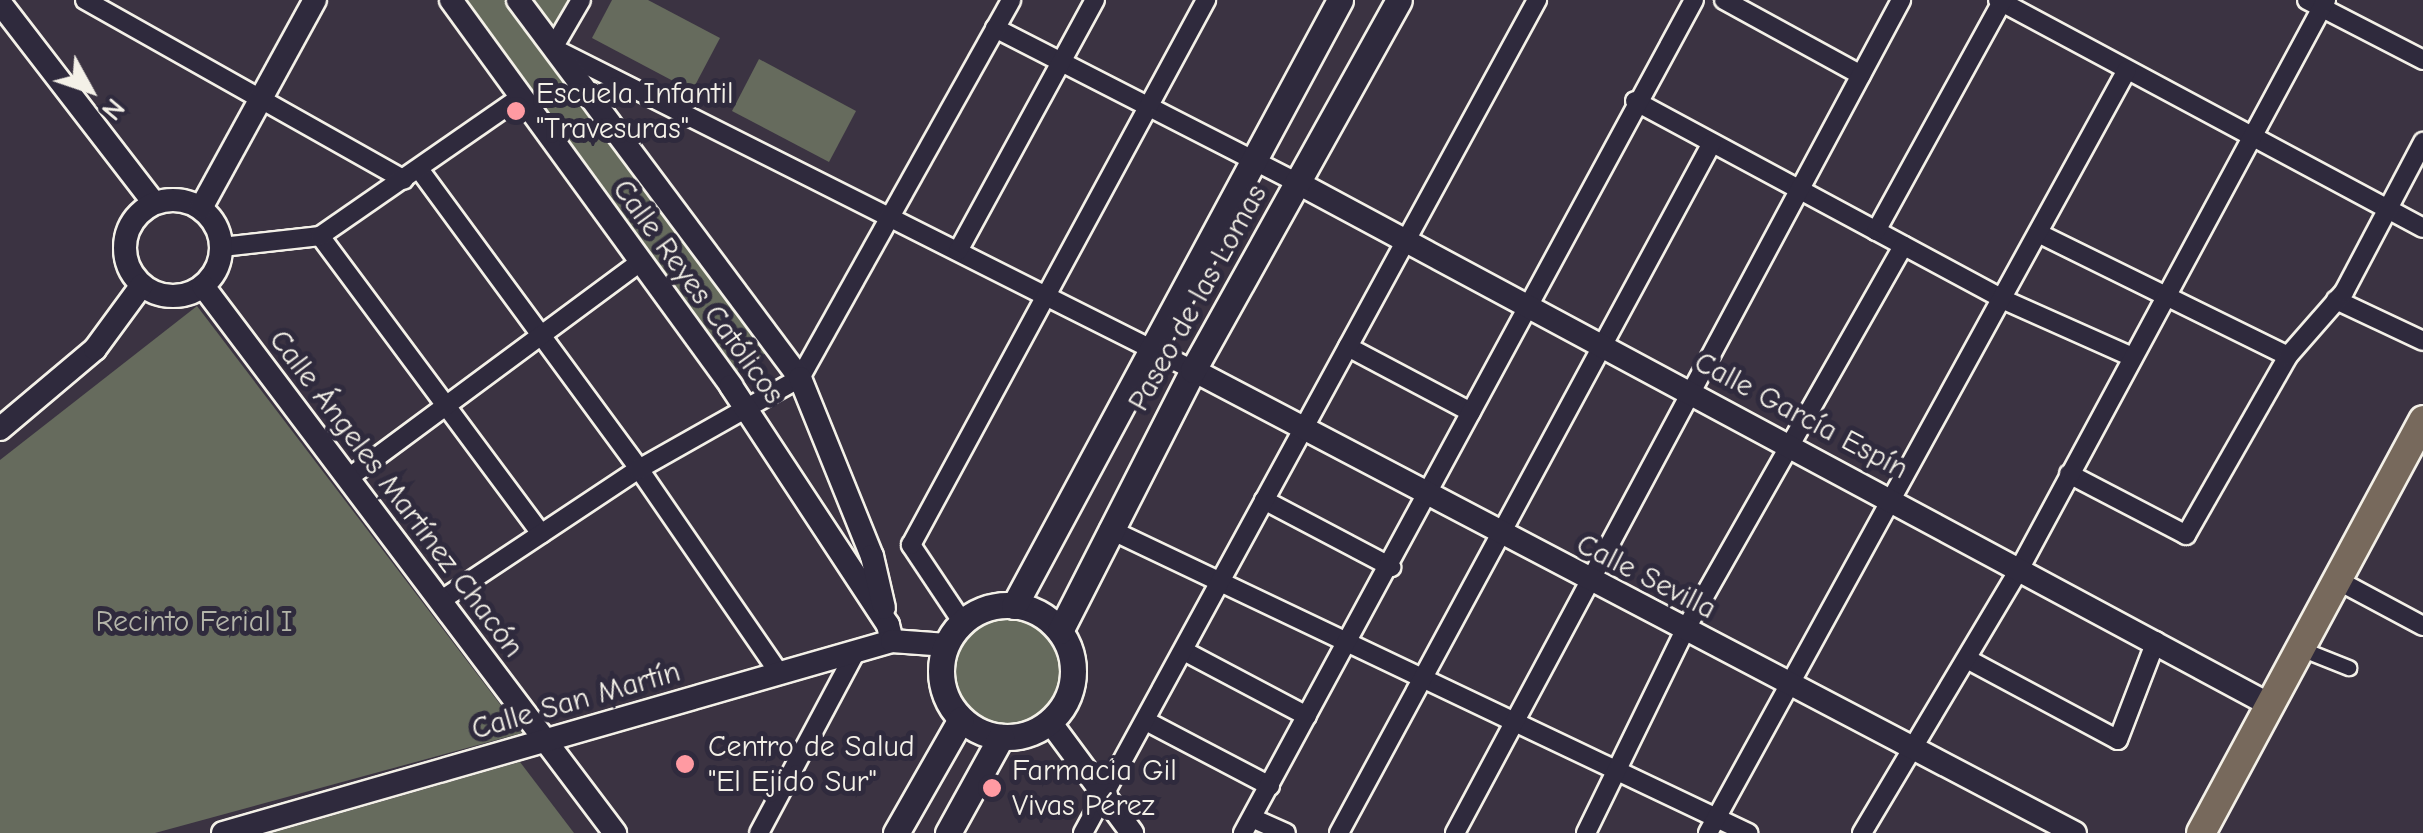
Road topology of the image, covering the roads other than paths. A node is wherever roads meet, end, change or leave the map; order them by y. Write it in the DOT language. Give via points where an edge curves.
graph roads {
  1 [pos="85,0"];
  2 [pos="451,0"];
  3 [pos="518,0"];
  4 [pos="581,0"];
  5 [pos="1011,0"];
  6 [pos="1095,0"];
  7 [pos="1206,0"];
  8 [pos="1340,0"];
  9 [pos="1399,0"];
  10 [pos="1536,0"];
  11 [pos="1694,0"];
  12 [pos="1724,0"];
  13 [pos="1901,0"];
  14 [pos="311,1"];
  15 [pos="2001,1"];
  16 [pos="2318,3"];
  17 [pos="0,4"];
  18 [pos="996,28"];
  19 [pos="553,48"];
  20 [pos="2423,60"];
  21 [pos="1062,62"];
  22 [pos="2128,70"];
  23 [pos="1862,75"];
  24 [pos="521,97"];
  25 [pos="262,98"];
  26 [pos="1635,101"];
  27 [pos="1148,106"];
  28 [pos="2254,138"];
  29 [pos="2423,142"];
  30 [pos="1712,143"];
  31 [pos="1254,160"];
  32 [pos="411,175"];
  33 [pos="1300,184"];
  34 [pos="1802,191"];
  35 [pos="154,203"];
  36 [pos="201,208"];
  37 [pos="2386,208"];
  38 [pos="889,217"];
  39 [pos="2423,228"];
  40 [pos="1876,231"];
  41 [pos="2040,234"];
  42 [pos="320,236"];
  43 [pos="1407,240"];
  44 [pos="1904,246"];
  45 [pos="222,247"];
  46 [pos="958,251"];
  47 [pos="640,262"];
  48 [pos="142,285"];
  49 [pos="202,286"];
  50 [pos="2167,295"];
  51 [pos="1046,296"];
  52 [pos="2002,299"];
  53 [pos="2336,300"];
  54 [pos="1528,306"];
  55 [pos="541,334"];
  56 [pos="2423,341"];
  57 [pos="1603,346"];
  58 [pos="1348,347"];
  59 [pos="1150,348"];
  60 [pos="2288,356"];
  61 [pos="2132,357"];
  62 [pos="1193,370"];
  63 [pos="800,378"];
  64 [pos="1695,393"];
  65 [pos="445,405"];
  66 [pos="744,405"];
  67 [pos="1472,412"];
  68 [pos="2423,420"];
  69 [pos="0,429"];
  70 [pos="1305,429"];
  71 [pos="1793,444"];
  72 [pos="2415,445"];
  73 [pos="640,469"];
  74 [pos="2069,474"];
  75 [pos="348,479"];
  76 [pos="1428,494"];
  77 [pos="1893,499"];
  78 [pos="1264,500"];
  79 [pos="1108,529"];
  80 [pos="540,534"];
  81 [pos="1497,534"];
  82 [pos="2021,566"];
  83 [pos="1390,567"];
  84 [pos="1586,580"];
  85 [pos="2339,581"];
  86 [pos="1219,584"];
  87 [pos="440,601"];
  88 [pos="1014,606"];
  89 [pos="963,623"];
  90 [pos="2423,626"];
  91 [pos="1685,630"];
  92 [pos="1060,631"];
  93 [pos="890,633"];
  94 [pos="2156,641"];
  95 [pos="946,645"];
  96 [pos="1348,646"];
  97 [pos="2301,649"];
  98 [pos="856,651"];
  99 [pos="1184,651"];
  100 [pos="1967,659"];
  101 [pos="2349,668"];
  102 [pos="779,673"];
  103 [pos="1422,682"];
  104 [pos="1793,685"];
  105 [pos="2270,705"];
  106 [pos="1308,716"];
  107 [pos="961,718"];
  108 [pos="1146,721"];
  109 [pos="1050,722"];
  110 [pos="1514,724"];
  111 [pos="1001,737"];
  112 [pos="546,742"];
  113 [pos="1913,750"];
  114 [pos="1621,769"];
  115 [pos="1270,786"];
  116 [pos="1104,796"];
  117 [pos="1248,826"];
  118 [pos="1714,827"];
  119 [pos="223,833"];
  120 [pos="615,833"];
  121 [pos="759,833"];
  122 [pos="896,833"];
  123 [pos="948,833"];
  124 [pos="1084,833"];
  125 [pos="1132,833"];
  126 [pos="1286,833"];
  127 [pos="1339,833"];
  128 [pos="1455,833"];
  129 [pos="1586,833"];
  130 [pos="1748,833"];
  131 [pos="1862,833"];
  132 [pos="2075,833"];
  133 [pos="2202,833"];
  1 -- 25 [label="street"];
  2 -- 24 [label="street, Calle Reyes Católicos"];
  3 -- 19 [label="street, Calle Reyes Católicos"];
  4 -- 19 [label="street"];
  5 -- 18 [label="street"];
  6 -- 21 [label="street"];
  7 -- 27 [label="street"];
  8 -- 31 [label="main road, Paseo de las Lomas"];
  9 -- 33 [label="main road, Paseo de las Lomas"];
  10 -- 43 [label="street"];
  11 -- 26 [label="street"];
  12 -- 23 [label="street"];
  13 -- 23 [label="street"];
  14 -- 25 [label="street"];
  15 -- 22 [label="street"];
  15 -- 40 [label="street"];
  16 -- 20 [label="street"];
  16 -- 28 [label="street"];
  17 -- 35 [label="street"];
  18 -- 21 [label="street"];
  18 -- 38 [label="street"];
  19 -- 38 [label="street"];
  19 -- 63 [label="street, Calle Reyes Católicos"];
  21 -- 27 [label="street"];
  21 -- 46 [label="street"];
  22 -- 28 [label="street"];
  22 -- 41 [label="street"];
  23 -- 34 [label="street"];
  24 -- 32 [label="street"];
  24 -- 47 [label="street, Calle Reyes Católicos"];
  25 -- 32 [label="street"];
  25 -- 36 [label="street"];
  26 -- 30 [label="street"];
  26 -- 54 [label="street"];
  27 -- 31 [label="street"];
  27 -- 51 [label="street"];
  28 -- 37 [label="street"];
  28 -- 50 [label="street"];
  29 -- 37 [label="street"];
  30 -- 34 [label="street"];
  30 -- 57 [label="street"];
  31 -- 33 [label="street"];
  31 -- 59 [label="main road, Paseo de las Lomas"];
  32 -- 42 [label="street"];
  32 -- 55 [label="street"];
  33 -- 43 [label="street, Calle García Espín"];
  33 -- 62 [label="main road, Paseo de las Lomas"];
  34 -- 40 [label="street"];
  34 -- 64 [label="street"];
  35 -- 36 [label="street" via="186,201"];
  35 -- 48 [label="street" via="140,212 125,241"];
  36 -- 45 [label="street"];
  37 -- 39 [label="street"];
  37 -- 53 [label="street"];
  38 -- 46 [label="street"];
  38 -- 63 [label="street"];
  40 -- 44 [label="street"];
  41 -- 50 [label="street"];
  41 -- 52 [label="street"];
  42 -- 45 [label="street"];
  42 -- 65 [label="street"];
  43 -- 54 [label="street, Calle García Espín"];
  43 -- 58 [label="street"];
  44 -- 52 [label="street"];
  44 -- 71 [label="street"];
  45 -- 49 [label="street"];
  46 -- 51 [label="street"];
  47 -- 55 [label="street"];
  47 -- 66 [label="street, Calle Reyes Católicos"];
  48 -- 49 [label="street" via="172,296"];
  48 -- 69 [label="street" via="95,349"];
  49 -- 75 [label="street, Calle Ángeles Martínez Chacón"];
  50 -- 60 [label="street"];
  50 -- 61 [label="street"];
  51 -- 59 [label="street"];
  51 -- 89 [label="street" via="911,545"];
  52 -- 61 [label="street"];
  52 -- 77 [label="street"];
  53 -- 56 [label="street"];
  53 -- 60 [label="street"];
  54 -- 57 [label="street, Calle García Espín"];
  54 -- 67 [label="street"];
  55 -- 65 [label="street"];
  55 -- 73 [label="street"];
  57 -- 64 [label="street, Calle García Espín"];
  57 -- 81 [label="street"];
  58 -- 67 [label="street"];
  58 -- 70 [label="street"];
  59 -- 62 [label="street"];
  59 -- 88 [label="main road, Paseo de las Lomas"];
  60 -- 74 [label="street" via="2186,535"];
  61 -- 74 [label="street"];
  62 -- 70 [label="street, Calle Sevilla"];
  62 -- 79 [label="main road, Paseo de las Lomas"];
  63 -- 66 [label="street"];
  63 -- 93 [label="street, Calle Reyes Católicos" via="872,556"];
  64 -- 71 [label="street, Calle García Espín"];
  64 -- 84 [label="street"];
  65 -- 75 [label="street"];
  65 -- 80 [label="street"];
  66 -- 73 [label="street"];
  66 -- 93 [label="street, Calle Reyes Católicos"];
  67 -- 76 [label="street"];
  68 -- 72 [label="main road"];
  70 -- 76 [label="street, Calle Sevilla"];
  70 -- 78 [label="street"];
  71 -- 77 [label="street, Calle García Espín"];
  71 -- 91 [label="street"];
  72 -- 85 [label="main road"];
  73 -- 80 [label="street"];
  73 -- 102 [label="street"];
  74 -- 82 [label="street"];
  75 -- 87 [label="street, Calle Ángeles Martínez Chacón"];
  76 -- 81 [label="street, Calle Sevilla"];
  76 -- 83 [label="street"];
  77 -- 82 [label="street, Calle García Espín"];
  77 -- 104 [label="street"];
  78 -- 83 [label="street"];
  78 -- 86 [label="street"];
  79 -- 86 [label="street"];
  79 -- 92 [label="main road, Paseo de las Lomas"];
  80 -- 87 [label="street"];
  81 -- 84 [label="street, Calle Sevilla"];
  81 -- 103 [label="street"];
  82 -- 94 [label="street, Calle García Espín"];
  82 -- 100 [label="street"];
  83 -- 96 [label="street"];
  84 -- 91 [label="street, Calle Sevilla"];
  84 -- 110 [label="street"];
  85 -- 90 [label="street"];
  85 -- 97 [label="main road"];
  86 -- 96 [label="street"];
  86 -- 99 [label="street"];
  87 -- 112 [label="street, Calle Ángeles Martínez Chacón"];
  88 -- 89 [label="main road" via="983,610"];
  88 -- 92 [label="main road"];
  89 -- 95 [label="main road"];
  91 -- 104 [label="street, Calle Sevilla"];
  91 -- 114 [label="street"];
  92 -- 109 [label="main road" via="1073,668 1063,707"];
  93 -- 95 [label="street, Calle San Martín"];
  93 -- 98 [label="street, Calle San Martín"];
  94 -- 100 [label="street" via="2118,740"];
  94 -- 105 [label="street, Calle García Espín"];
  95 -- 107 [label="main road" via="942,684"];
  96 -- 103 [label="street"];
  96 -- 106 [label="street"];
  97 -- 101 [label="street"];
  97 -- 105 [label="main road"];
  98 -- 102 [label="street, Calle San Martín"];
  98 -- 121 [label="street"];
  99 -- 106 [label="street"];
  99 -- 108 [label="street"];
  100 -- 113 [label="street"];
  102 -- 112 [label="street, Calle San Martín"];
  103 -- 110 [label="street"];
  103 -- 127 [label="street"];
  104 -- 113 [label="street, Calle Sevilla"];
  104 -- 118 [label="street"];
  105 -- 133 [label="main road"];
  106 -- 115 [label="street"];
  107 -- 111 [label="main road"];
  107 -- 122 [label="main road"];
  108 -- 115 [label="street"];
  108 -- 116 [label="street"];
  109 -- 111 [label="main road"];
  109 -- 116 [label="street"];
  110 -- 114 [label="street"];
  110 -- 128 [label="street"];
  111 -- 123 [label="main road"];
  112 -- 119 [label="street, Calle San Martín"];
  112 -- 120 [label="street, Calle Ángeles Martínez Chacón"];
  113 -- 131 [label="street"];
  113 -- 132 [label="street, Calle Sevilla"];
  114 -- 118 [label="street"];
  114 -- 129 [label="street"];
  115 -- 117 [label="street"];
  116 -- 124 [label="street"];
  116 -- 125 [label="street"];
  117 -- 126 [label="street"];
  118 -- 130 [label="street"];
}
